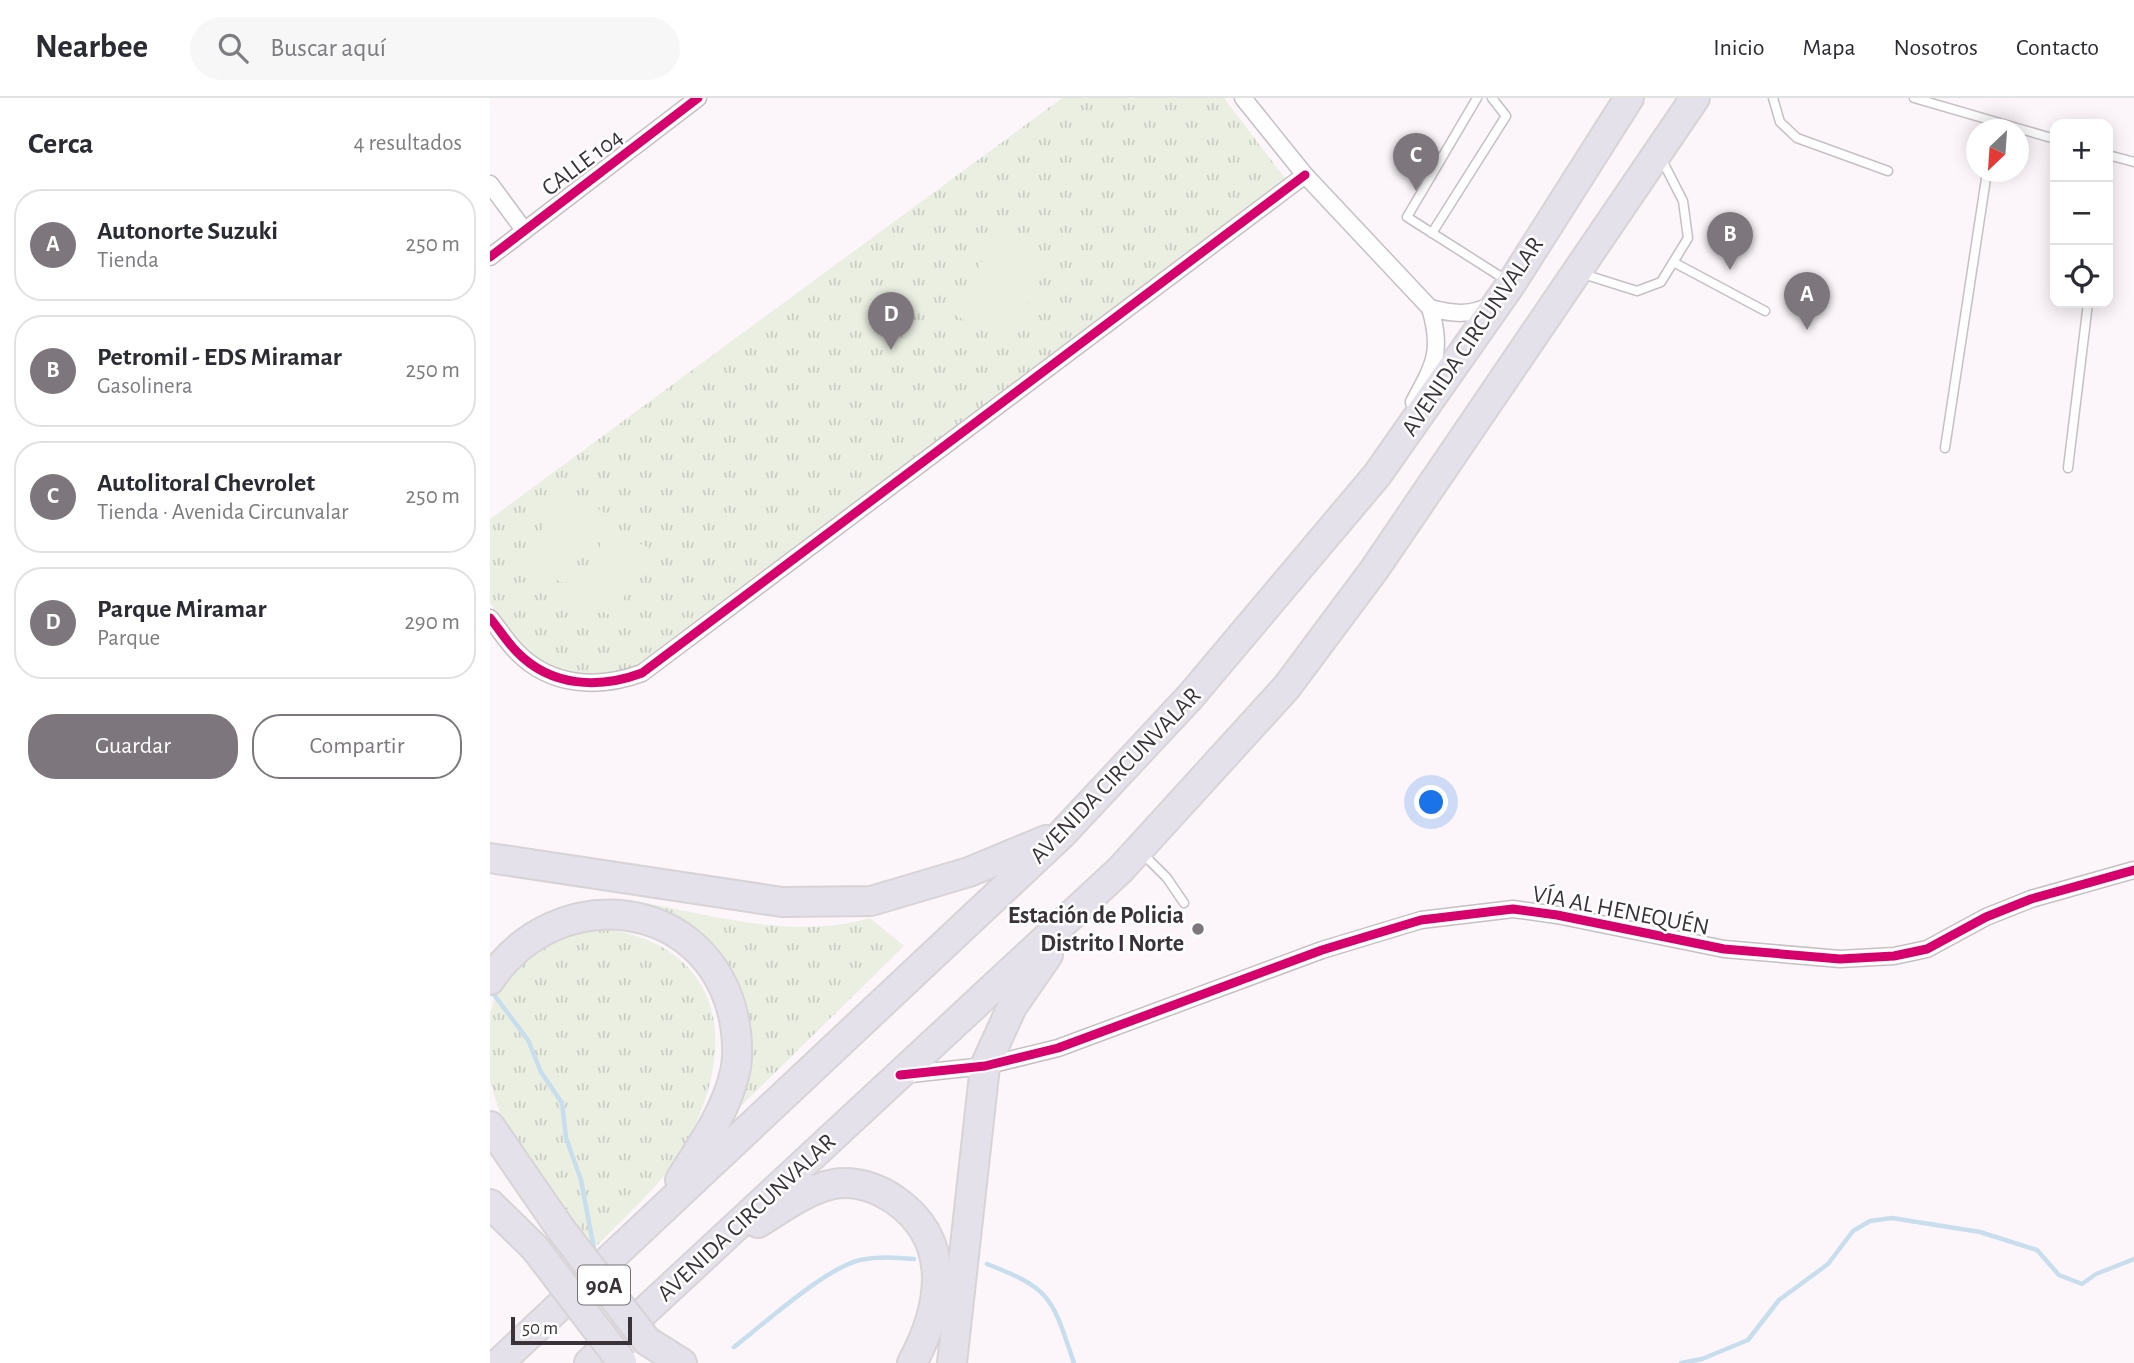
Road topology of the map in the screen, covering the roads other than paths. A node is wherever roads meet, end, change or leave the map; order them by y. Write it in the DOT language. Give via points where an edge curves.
graph roads {
  1 [pos="698,98"];
  2 [pos="1243,98"];
  3 [pos="1477,98"];
  4 [pos="1492,98"];
  5 [pos="1629,98"];
  6 [pos="1695,98"];
  7 [pos="1773,98"];
  8 [pos="1914,98"];
  9 [pos="1974,119"];
  10 [pos="2029,133"];
  11 [pos="2050,138"];
  12 [pos="1657,150"];
  13 [pos="2113,156"];
  14 [pos="2134,162"];
  15 [pos="1888,171"];
  16 [pos="1305,175"];
  17 [pos="1985,182"];
  18 [pos="490,184"];
  19 [pos="524,230"];
  20 [pos="1432,233"];
  21 [pos="490,257"];
  22 [pos="1675,263"];
  23 [pos="1577,272"];
  24 [pos="1505,293"];
  25 [pos="1430,308"];
  26 [pos="2087,308"];
  27 [pos="1765,311"];
  28 [pos="1945,447"];
  29 [pos="2068,468"];
  30 [pos="1377,475"];
  31 [pos="490,618"];
  32 [pos="1062,834"];
  33 [pos="1139,850"];
  34 [pos="490,858"];
  35 [pos="1120,870"];
  36 [pos="2134,870"];
  37 [pos="1184,903"];
  38 [pos="490,980"];
  39 [pos="985,1066"];
  40 [pos="900,1075"];
  41 [pos="490,1126"];
  42 [pos="490,1204"];
  43 [pos="656,1218"];
  44 [pos="705,1255"];
  45 [pos="656,1352"];
  46 [pos="508,1354"];
  47 [pos="490,1360"];
  48 [pos="589,1363"];
  49 [pos="623,1363"];
  50 [pos="682,1363"];
  51 [pos="912,1363"];
  52 [pos="952,1363"];
  1 -- 19 [label="street, CALLE 104"];
  2 -- 16 [label="street"];
  3 -- 20 [label="lane" via="1406,217"];
  4 -- 20 [label="lane" via="1506,116"];
  5 -- 24 [label="highway, AVENIDA CIRCUNVALAR"];
  6 -- 12 [label="highway, AVENIDA CIRCUNVALAR"];
  7 -- 15 [label="lane" via="1780,122 1797,138"];
  8 -- 9 [label="lane"];
  10 -- 11 [label="lane"];
  12 -- 22 [label="lane" via="1684,201 1688,238"];
  12 -- 23 [label="highway, AVENIDA CIRCUNVALAR"];
  13 -- 14 [label="lane"];
  16 -- 25 [label="street"];
  16 -- 31 [label="street" via="642,673 591,685 564,680 537,668 517,652"];
  17 -- 28 [label="lane"];
  18 -- 19 [label="street"];
  19 -- 21 [label="street, CALLE 104"];
  20 -- 24 [label="lane"];
  22 -- 23 [label="lane" via="1661,282 1637,291"];
  22 -- 27 [label="lane"];
  23 -- 33 [label="highway, AVENIDA CIRCUNVALAR" via="1374,570 1286,688"];
  24 -- 25 [label="street" via="1478,312"];
  24 -- 30 [label="highway, AVENIDA CIRCUNVALAR"];
  25 -- 30 [label="street" via="1437,333 1434,365"];
  26 -- 29 [label="lane"];
  30 -- 32 [label="highway, AVENIDA CIRCUNVALAR" via="1190,697"];
  32 -- 34 [label="highway" via="969,872 871,901 782,902"];
  32 -- 43 [label="highway, AVENIDA CIRCUNVALAR"];
  33 -- 35 [label="highway, AVENIDA CIRCUNVALAR"];
  33 -- 37 [label="lane" via="1167,877"];
  35 -- 39 [label="highway" via="1024,988"];
  35 -- 40 [label="highway, AVENIDA CIRCUNVALAR"];
  36 -- 39 [label="street, VÍA AL HENEQUÉN" via="2031,899 1927,949 1894,956 1840,959 1724,949 1513,909 1421,920 1322,950 1058,1048"];
  38 -- 43 [label="highway" via="510,953 528,939 562,921 596,913 655,923 690,945 710,966 730,1001 736,1071 708,1136"];
  39 -- 40 [label="street, VÍA AL HENEQUÉN"];
  39 -- 52 [label="highway"];
  40 -- 44 [label="highway, AVENIDA CIRCUNVALAR"];
  41 -- 45 [label="highway, 90A, bridge" via="560,1228"];
  42 -- 49 [label="highway, 90A, bridge" via="535,1248"];
  43 -- 46 [label="highway, AVENIDA CIRCUNVALAR"];
  44 -- 48 [label="highway, AVENIDA CIRCUNVALAR"];
  44 -- 51 [label="highway" via="791,1202 832,1184 868,1186 889,1195 922,1226 939,1272 932,1320"];
  45 -- 50 [label="highway"];
  46 -- 47 [label="highway, AVENIDA CIRCUNVALAR"];
}
